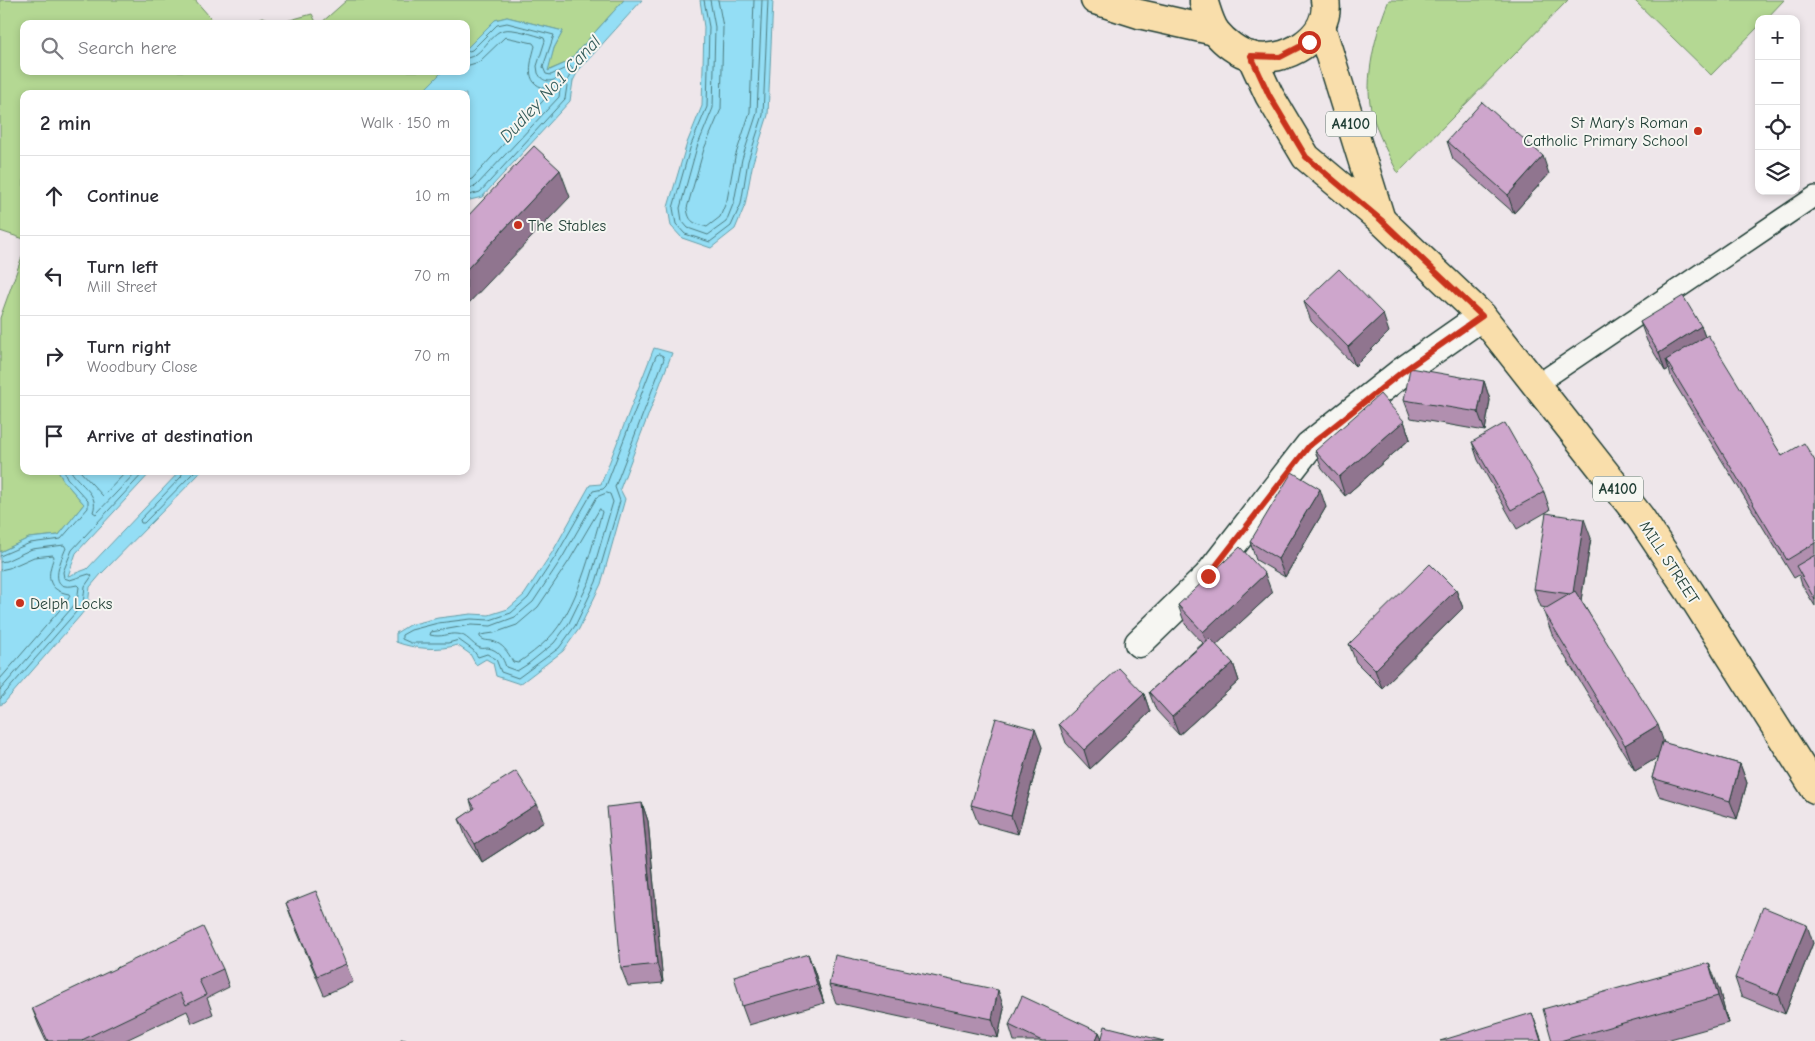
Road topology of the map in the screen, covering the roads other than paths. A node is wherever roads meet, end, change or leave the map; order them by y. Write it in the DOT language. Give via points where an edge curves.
graph roads {
  1 [pos="1095,0"];
  2 [pos="1204,0"];
  3 [pos="1325,0"];
  4 [pos="1321,27"];
  5 [pos="1215,31"];
  6 [pos="1251,56"];
  7 [pos="1815,196"];
  8 [pos="1381,220"];
  9 [pos="1482,316"];
  10 [pos="1536,385"];
  11 [pos="1139,643"];
  12 [pos="1815,789"];
  1 -- 5 [label="main road" via="1139,14"];
  2 -- 5 [label="main road"];
  3 -- 4 [label="main road" via="1327,10"];
  4 -- 6 [label="main road" via="1309,42 1280,57"];
  4 -- 8 [label="main road, MILL STREET / A4100"];
  5 -- 6 [label="main road" via="1233,47"];
  6 -- 8 [label="main road, MILL STREET / A4100" via="1269,95 1306,157"];
  7 -- 10 [label="lane"];
  8 -- 9 [label="main road, MILL STREET / A4100"];
  9 -- 10 [label="main road, MILL STREET / A4100"];
  9 -- 11 [label="street" via="1402,372 1309,446 1208,576"];
  10 -- 12 [label="main road, MILL STREET / A4100" via="1640,517"];
}
